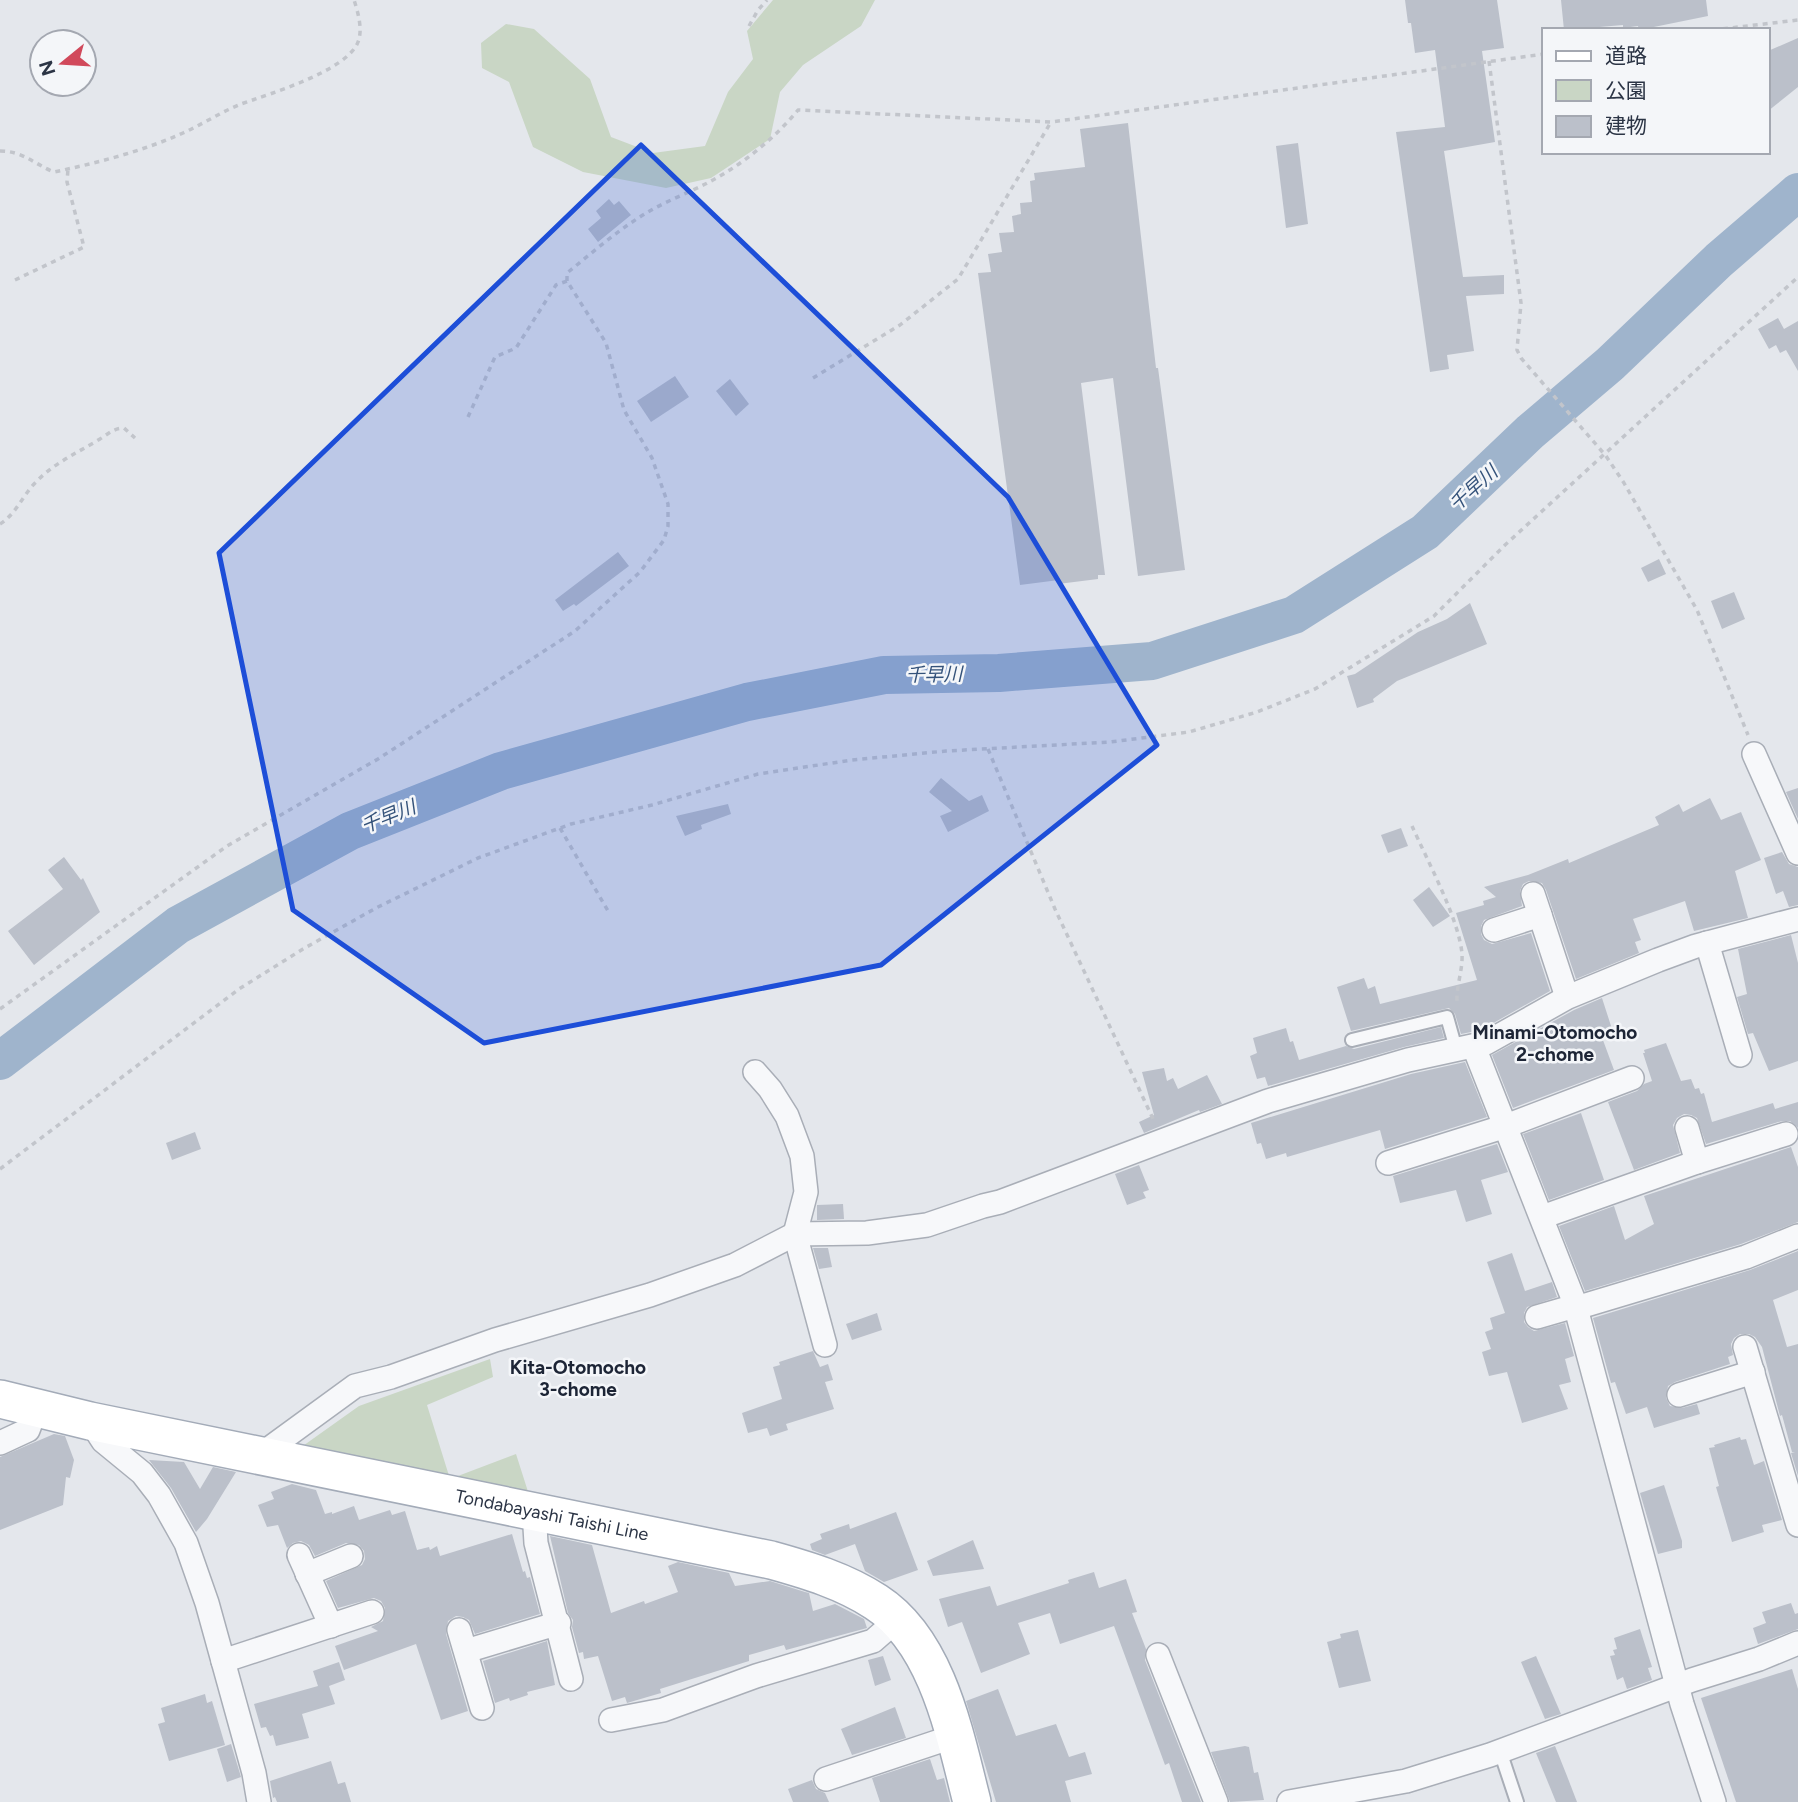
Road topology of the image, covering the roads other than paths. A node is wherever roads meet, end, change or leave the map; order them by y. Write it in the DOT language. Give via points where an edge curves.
graph roads {
  1 [pos="1754,754"];
  2 [pos="1798,853"];
  3 [pos="1798,919"];
  4 [pos="1494,930"];
  5 [pos="1707,943"];
  6 [pos="1567,997"];
  7 [pos="1352,1040"];
  8 [pos="1465,1048"];
  9 [pos="1740,1055"];
  10 [pos="755,1072"];
  11 [pos="1632,1078"];
  12 [pos="1506,1126"];
  13 [pos="1687,1128"];
  14 [pos="1786,1134"];
  15 [pos="1697,1162"];
  16 [pos="1388,1163"];
  17 [pos="1542,1217"];
  18 [pos="794,1234"];
  19 [pos="1798,1236"];
  20 [pos="1576,1307"];
  21 [pos="1537,1317"];
  22 [pos="825,1345"];
  23 [pos="1745,1347"];
  24 [pos="1753,1372"];
  25 [pos="1679,1395"];
  26 [pos="0,1399"];
  27 [pos="36,1409"];
  28 [pos="90,1421"];
  29 [pos="0,1443"];
  30 [pos="259,1456"];
  31 [pos="534,1511"];
  32 [pos="1798,1525"];
  33 [pos="351,1556"];
  34 [pos="372,1612"];
  35 [pos="897,1620"];
  36 [pos="558,1623"];
  37 [pos="331,1626"];
  38 [pos="1798,1643"];
  39 [pos="1158,1655"];
  40 [pos="223,1661"];
  41 [pos="571,1679"];
  42 [pos="1677,1686"];
  43 [pos="482,1708"];
  44 [pos="611,1720"];
  45 [pos="955,1736"];
  46 [pos="1500,1751"];
  47 [pos="826,1779"];
  48 [pos="259,1802"];
  49 [pos="972,1802"];
  50 [pos="1216,1802"];
  51 [pos="1289,1802"];
  52 [pos="1517,1802"];
  53 [pos="1714,1802"];
  1 -- 2 [label="street"];
  3 -- 5 [label="street"];
  4 -- 6 [label="street" via="1536,904"];
  5 -- 6 [label="street"];
  5 -- 9 [label="street"];
  6 -- 8 [label="street" via="1486,1043"];
  7 -- 8 [label="lane" via="1447,1017"];
  8 -- 12 [label="street"];
  8 -- 18 [label="street" via="1281,1097 1046,1186 926,1225 867,1233"];
  10 -- 18 [label="street" via="788,1116 802,1156 806,1192"];
  11 -- 12 [label="street"];
  12 -- 16 [label="street"];
  12 -- 17 [label="street"];
  13 -- 15 [label="street"];
  14 -- 15 [label="street"];
  15 -- 17 [label="street"];
  17 -- 20 [label="street"];
  18 -- 22 [label="street"];
  18 -- 30 [label="street" via="744,1261 650,1295 355,1386"];
  19 -- 20 [label="street" via="1746,1257"];
  20 -- 21 [label="street"];
  20 -- 42 [label="street"];
  23 -- 24 [label="street"];
  24 -- 25 [label="street"];
  24 -- 32 [label="street"];
  26 -- 27 [label="main road, Tondabayashi Taishi Line"];
  27 -- 28 [label="main road, Tondabayashi Taishi Line"];
  27 -- 29 [label="street" via="28,1430"];
  28 -- 30 [label="main road, Tondabayashi Taishi Line"];
  28 -- 40 [label="street" via="103,1441 142,1473 186,1543"];
  30 -- 31 [label="main road, Tondabayashi Taishi Line"];
  31 -- 35 [label="main road, Tondabayashi Taishi Line" via="797,1567 859,1592"];
  31 -- 36 [label="street" via="536,1543"];
  33 -- 37 [label="street" via="303,1564"];
  34 -- 37 [label="street"];
  35 -- 44 [label="street" via="873,1641 663,1710"];
  35 -- 45 [label="main road, Tondabayashi Taishi Line" via="934,1675"];
  36 -- 41 [label="street"];
  36 -- 43 [label="street" via="462,1641"];
  37 -- 40 [label="street"];
  38 -- 42 [label="street"];
  39 -- 50 [label="street"];
  40 -- 48 [label="street"];
  42 -- 46 [label="street"];
  42 -- 53 [label="street"];
  45 -- 47 [label="street"];
  45 -- 49 [label="main road, Tondabayashi Taishi Line"];
  46 -- 51 [label="street" via="1406,1781"];
  46 -- 52 [label="lane"];
}
